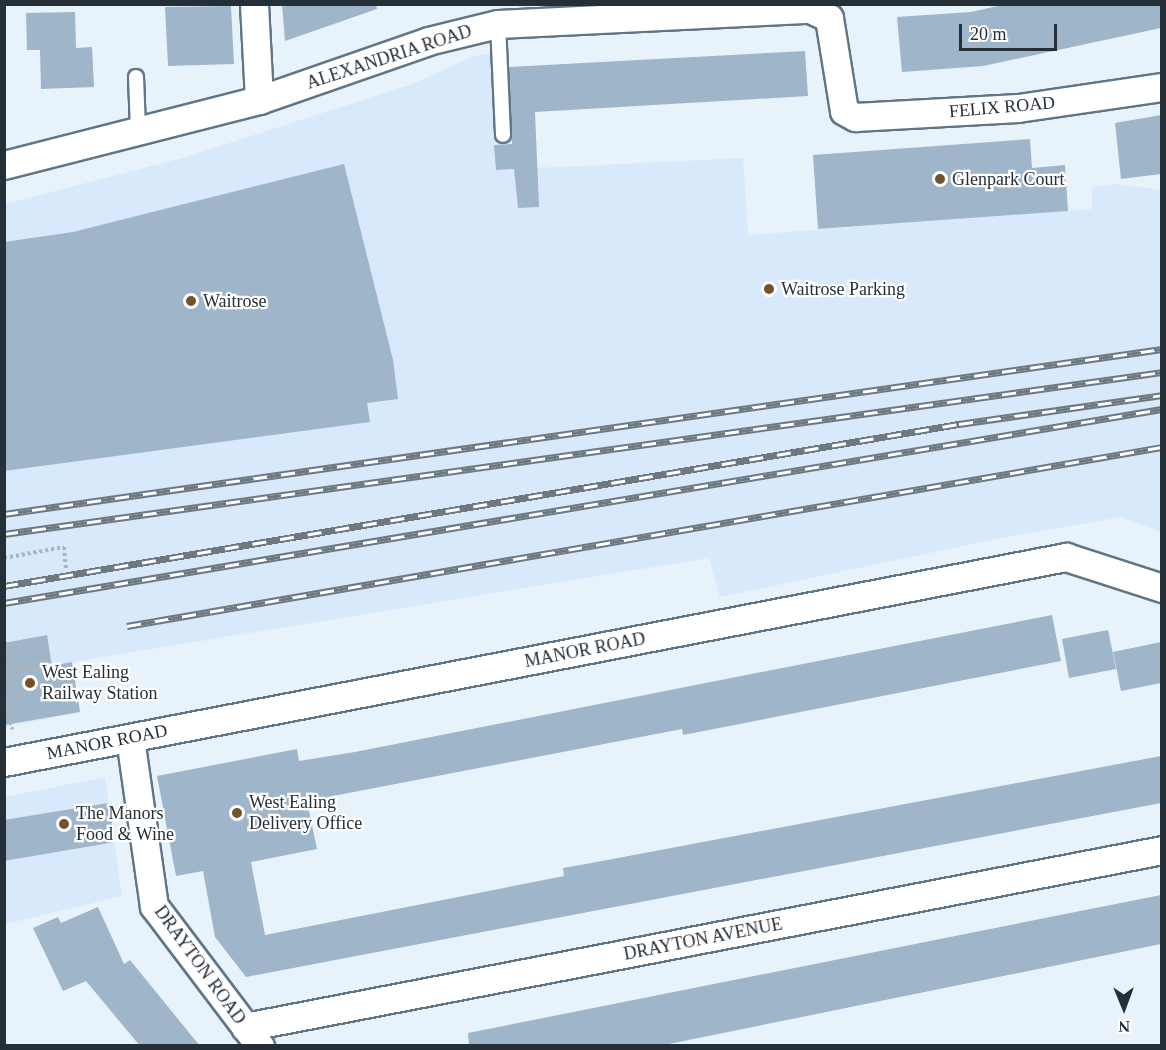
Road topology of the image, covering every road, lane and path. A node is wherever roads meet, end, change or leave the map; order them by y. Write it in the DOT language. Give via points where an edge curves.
graph roads {
  1 [pos="255,4"];
  2 [pos="498,24"];
  3 [pos="136,77"];
  4 [pos="1161,87"];
  5 [pos="259,100"];
  6 [pos="844,111"];
  7 [pos="138,130"];
  8 [pos="503,135"];
  9 [pos="6,161"];
  10 [pos="4,558"];
  11 [pos="66,569"];
  12 [pos="1161,588"];
  13 [pos="7,642"];
  14 [pos="48,645"];
  15 [pos="26,649"];
  16 [pos="8,652"];
  17 [pos="4,667"];
  18 [pos="34,667"];
  19 [pos="4,674"];
  20 [pos="22,676"];
  21 [pos="4,680"];
  22 [pos="130,738"];
  23 [pos="11,761"];
  24 [pos="1161,850"];
  25 [pos="253,1036"];
  1 -- 5 [label="street"];
  2 -- 5 [label="street, ALEXANDRIA ROAD" via="428,40"];
  2 -- 6 [label="street, ALEXANDRIA ROAD" via="810,9 829,18 834,30"];
  2 -- 8 [label="lane"];
  3 -- 7 [label="lane"];
  4 -- 6 [label="street, FELIX ROAD" via="1018,108 871,117 855,117"];
  5 -- 7 [label="street, ALEXANDRIA ROAD"];
  7 -- 9 [label="street, ALEXANDRIA ROAD"];
  10 -- 11 [label="path" via="64,548"];
  12 -- 22 [label="street, MANOR ROAD" via="1066,557"];
  13 -- 16 [label="path"];
  14 -- 15 [label="path"];
  15 -- 16 [label="path"];
  15 -- 18 [label="path" via="30,670 47,667 46,661 33,663"];
  16 -- 19 [label="path" via="12,672"];
  17 -- 18 [label="path" via="46,660 47,669 35,671"];
  18 -- 20 [label="path" via="21,669"];
  20 -- 21 [label="path"];
  20 -- 23 [label="path" via="25,694 6,698"];
  22 -- 23 [label="street, MANOR ROAD"];
  22 -- 25 [label="street, DRAYTON ROAD" via="154,906"];
  24 -- 25 [label="street, DRAYTON AVENUE"];
}
